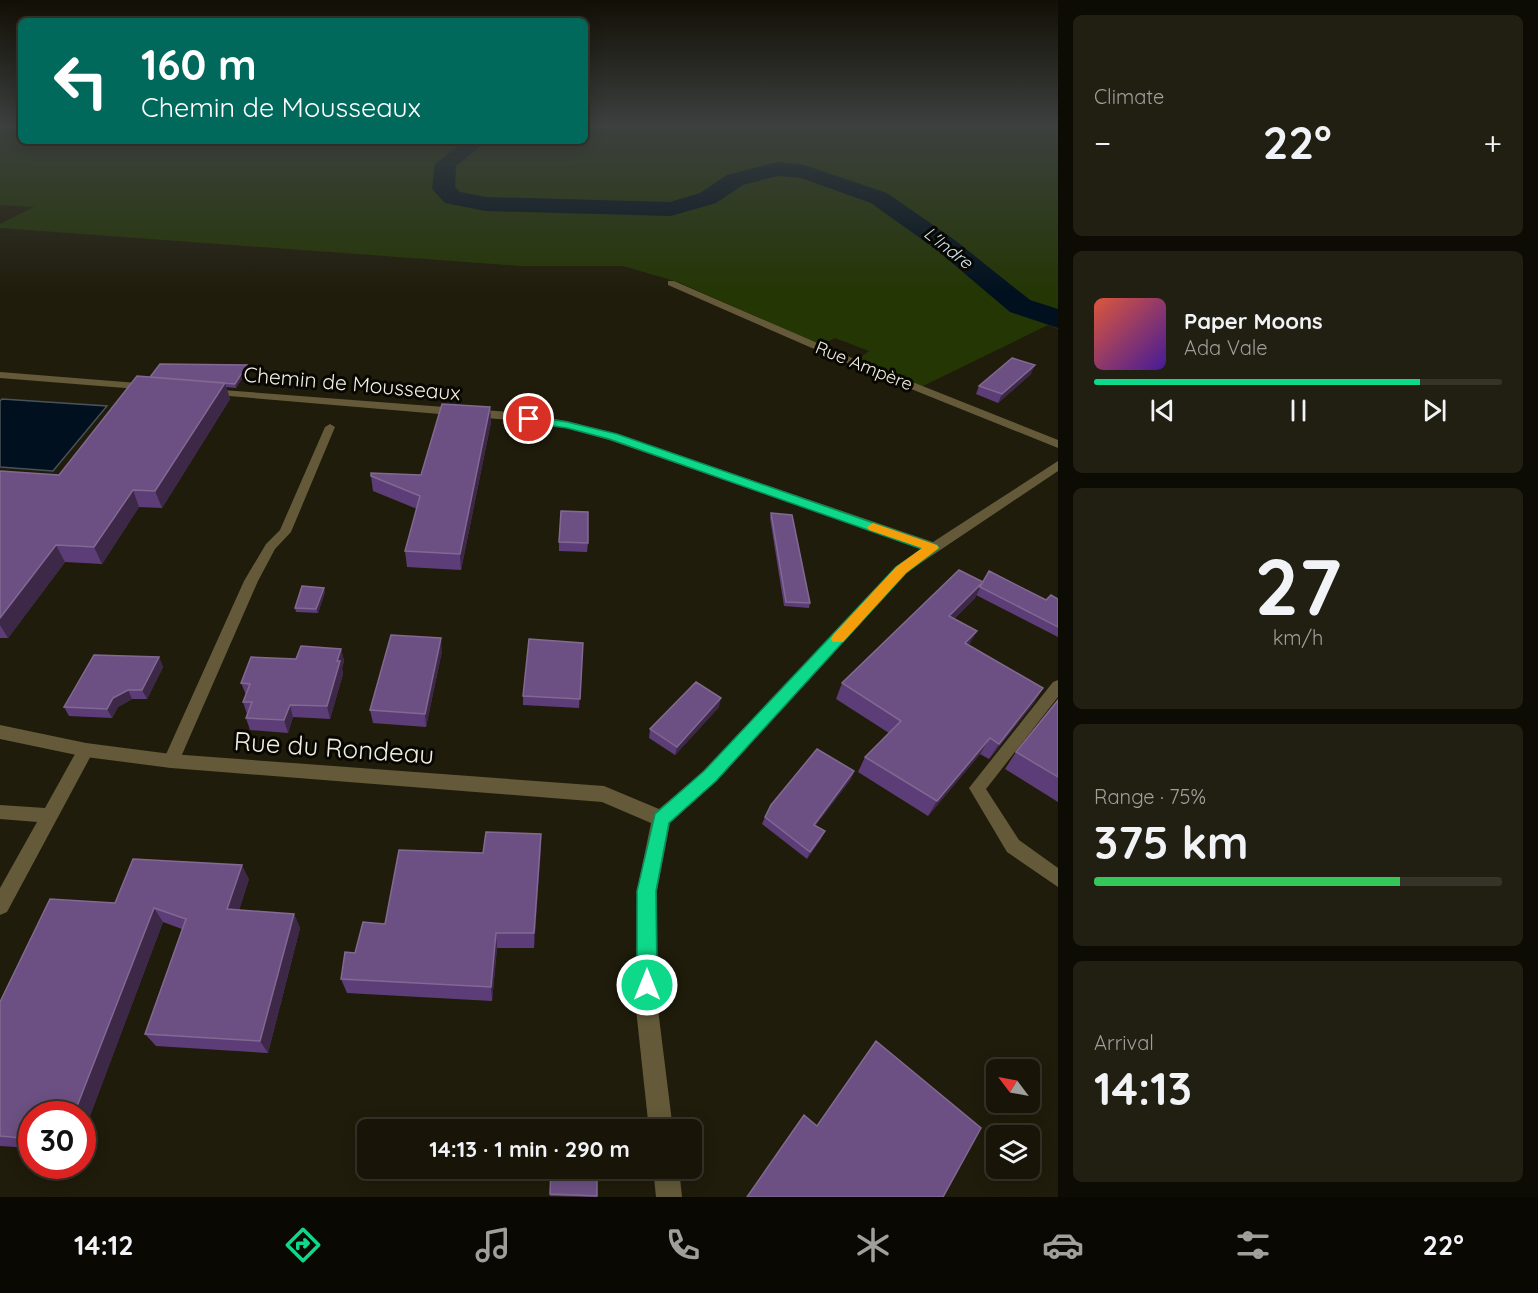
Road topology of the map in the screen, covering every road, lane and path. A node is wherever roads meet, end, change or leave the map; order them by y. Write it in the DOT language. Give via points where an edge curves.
graph roads {
  1 [pos="671,283"];
  2 [pos="0,375"];
  3 [pos="166,388"];
  4 [pos="202,391"];
  5 [pos="330,427"];
  6 [pos="1058,444"];
  7 [pos="1058,465"];
  8 [pos="933,548"];
  9 [pos="1058,686"];
  10 [pos="0,732"];
  11 [pos="86,750"];
  12 [pos="171,761"];
  13 [pos="0,812"];
  14 [pos="49,816"];
  15 [pos="661,819"];
  16 [pos="1058,879"];
  17 [pos="0,906"];
  18 [pos="660,1119"];
  19 [pos="667,1179"];
  20 [pos="669,1197"];
  1 -- 6 [label="street, Rue Ampère" via="848,360"];
  2 -- 3 [label="street"];
  4 -- 8 [label="street, Chemin de Mousseaux" via="510,416 567,425 613,437"];
  5 -- 12 [label="lane" via="285,532 270,547 251,581"];
  7 -- 8 [label="street"];
  8 -- 15 [label="street" via="901,570 710,776"];
  9 -- 16 [label="lane" via="977,788 1013,846"];
  10 -- 11 [label="street, Rue du Rondeau"];
  11 -- 12 [label="street, Rue du Rondeau"];
  11 -- 14 [label="lane"];
  12 -- 15 [label="street, Rue du Rondeau" via="604,794"];
  13 -- 14 [label="lane"];
  14 -- 17 [label="lane"];
  15 -- 18 [label="street" via="646,891 647,1009"];
  19 -- 20 [label="street"];
}
